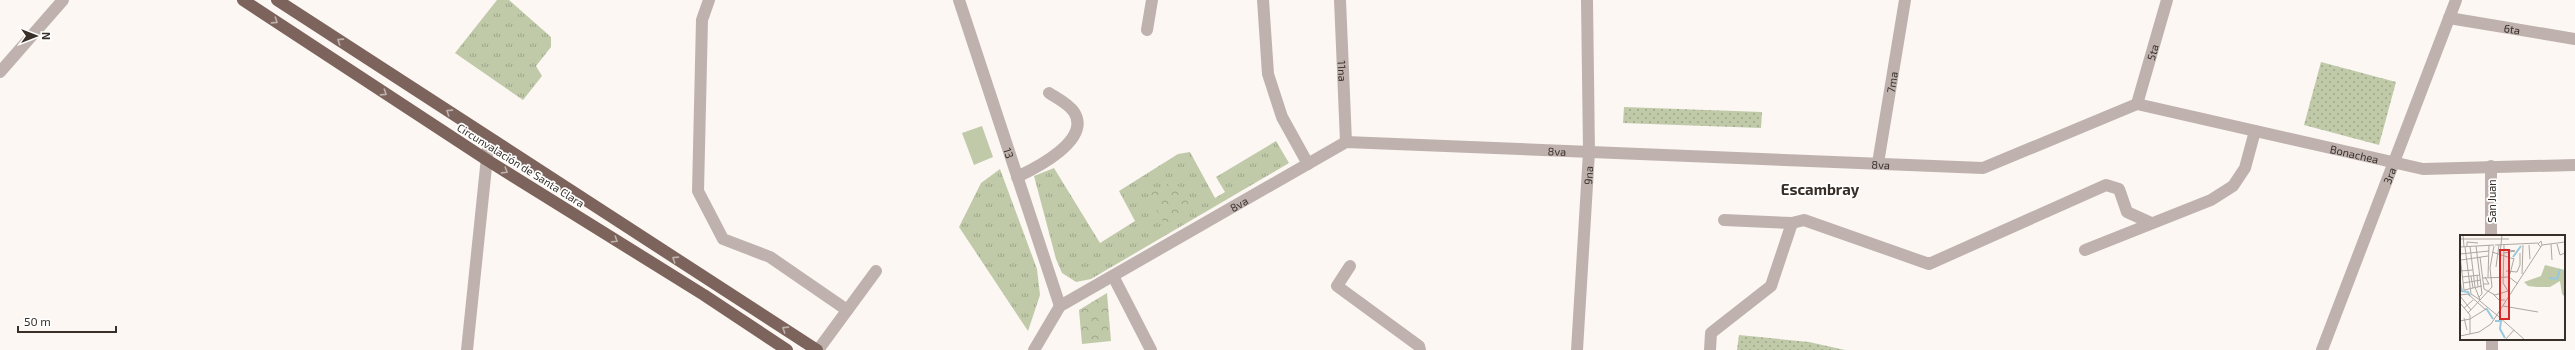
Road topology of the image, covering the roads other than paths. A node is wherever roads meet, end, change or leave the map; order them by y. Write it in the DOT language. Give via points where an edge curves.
graph roads {
  1 [pos="63,0"];
  2 [pos="242,0"];
  3 [pos="277,0"];
  4 [pos="709,0"];
  5 [pos="959,0"];
  6 [pos="1152,0"];
  7 [pos="1263,0"];
  8 [pos="1340,0"];
  9 [pos="1587,0"];
  10 [pos="1906,0"];
  11 [pos="2167,0"];
  12 [pos="2456,0"];
  13 [pos="2449,18"];
  14 [pos="1147,30"];
  15 [pos="2575,39"];
  16 [pos="0,72"];
  17 [pos="1049,93"];
  18 [pos="2137,104"];
  19 [pos="2255,131"];
  20 [pos="489,138"];
  21 [pos="1346,142"];
  22 [pos="1589,152"];
  23 [pos="487,160"];
  24 [pos="1878,163"];
  25 [pos="2394,163"];
  26 [pos="1308,164"];
  27 [pos="2575,165"];
  28 [pos="2491,166"];
  29 [pos="1017,177"];
  30 [pos="2127,212"];
  31 [pos="1724,220"];
  32 [pos="2150,222"];
  33 [pos="1792,224"];
  34 [pos="2126,232"];
  35 [pos="2491,235"];
  36 [pos="2085,250"];
  37 [pos="1350,266"];
  38 [pos="876,271"];
  39 [pos="1113,276"];
  40 [pos="1060,306"];
  41 [pos="750,307"];
  42 [pos="847,310"];
  43 [pos="735,316"];
  44 [pos="467,350"];
  45 [pos="787,350"];
  46 [pos="818,350"];
  47 [pos="1034,350"];
  48 [pos="1151,350"];
  49 [pos="1420,350"];
  50 [pos="1577,350"];
  51 [pos="1710,350"];
  52 [pos="2322,350"];
  1 -- 16 [label="street"];
  2 -- 23 [label="highway, Circunvalación de Santa Clara, one-way"];
  20 -- 3 [label="highway, Circunvalación de Santa Clara, one-way"];
  4 -- 42 [label="street" via="702,20 698,191 722,240 770,258"];
  5 -- 29 [label="street, 13"];
  6 -- 14 [label="street"];
  7 -- 26 [label="street" via="1268,74 1282,117"];
  8 -- 21 [label="street, 11na"];
  9 -- 22 [label="street, 9na"];
  10 -- 24 [label="street, 7ma"];
  11 -- 18 [label="street, 5ta"];
  12 -- 13 [label="street, 3ra"];
  13 -- 15 [label="street, 6ta"];
  13 -- 25 [label="street, 3ra"];
  17 -- 29 [label="street" via="1074,112 1077,122 1074,134 1049,162"];
  18 -- 19 [label="street, Bonachea"];
  18 -- 24 [label="street, 8va" via="1983,168"];
  19 -- 25 [label="street, Bonachea"];
  19 -- 32 [label="street" via="2245,168 2233,186 2211,200"];
  20 -- 23 [label="street"];
  41 -- 20 [label="highway, Circunvalación de Santa Clara, one-way"];
  21 -- 22 [label="street, 8va"];
  21 -- 26 [label="street, 8va"];
  22 -- 24 [label="street, 8va"];
  22 -- 50 [label="street, 9na"];
  23 -- 43 [label="highway, Circunvalación de Santa Clara, one-way"];
  23 -- 44 [label="street"];
  25 -- 28 [label="street, Bonachea" via="2423,169"];
  25 -- 52 [label="street, 3ra"];
  26 -- 39 [label="street, 8va"];
  27 -- 28 [label="street, Bonachea"];
  28 -- 35 [label="street, San Juan"];
  29 -- 40 [label="street, 13"];
  30 -- 32 [label="street"];
  30 -- 33 [label="street" via="2119,189 2106,185 1929,264 1804,220"];
  30 -- 34 [label="street"];
  31 -- 33 [label="street"];
  32 -- 34 [label="street"];
  33 -- 51 [label="street" via="1772,286 1711,333"];
  34 -- 36 [label="street"];
  37 -- 49 [label="street" via="1337,286 1419,346"];
  38 -- 42 [label="street"];
  39 -- 40 [label="street, 8va"];
  39 -- 48 [label="street"];
  40 -- 47 [label="street, 8va"];
  41 -- 43 [label="highway" via="739,309"];
  46 -- 41 [label="highway, Circunvalación de Santa Clara, one-way"];
  42 -- 46 [label="street"];
  43 -- 45 [label="highway, Circunvalación de Santa Clara"];
}
